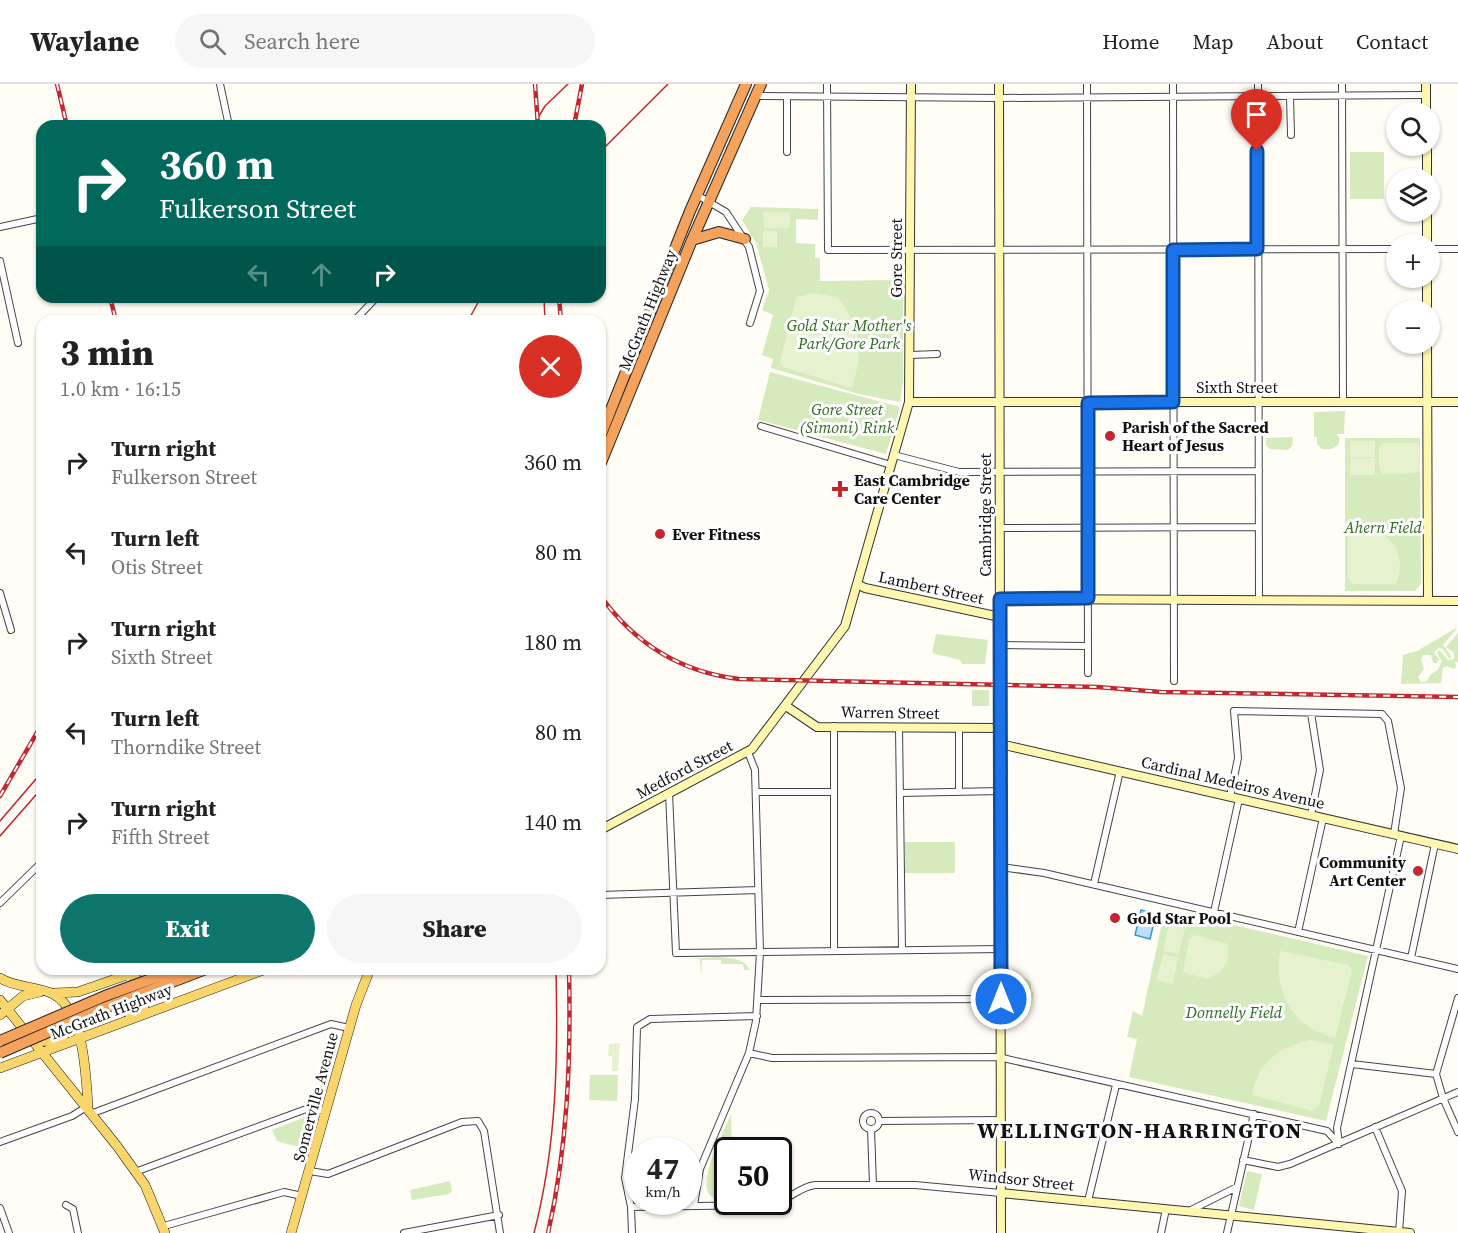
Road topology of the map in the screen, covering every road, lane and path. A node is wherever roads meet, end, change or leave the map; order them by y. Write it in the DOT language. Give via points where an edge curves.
graph roads {
  1 [pos="220,84"];
  2 [pos="746,84"];
  3 [pos="761,84"];
  4 [pos="827,84"];
  5 [pos="911,84"];
  6 [pos="999,84"];
  7 [pos="1087,84"];
  8 [pos="1173,84"];
  9 [pos="1258,84"];
  10 [pos="1342,84"];
  11 [pos="1426,84"];
  12 [pos="1258,95"];
  13 [pos="1342,95"];
  14 [pos="1426,95"];
  15 [pos="756,96"];
  16 [pos="1173,96"];
  17 [pos="1290,96"];
  18 [pos="787,97"];
  19 [pos="1087,97"];
  20 [pos="827,98"];
  21 [pos="911,98"];
  22 [pos="999,98"];
  23 [pos="1426,102"];
  24 [pos="228,120"];
  25 [pos="1291,135"];
  26 [pos="787,152"];
  27 [pos="697,195"];
  28 [pos="709,201"];
  29 [pos="36,219"];
  30 [pos="0,226"];
  31 [pos="745,239"];
  32 [pos="692,240"];
  33 [pos="1257,249"];
  34 [pos="1344,249"];
  35 [pos="1386,249"];
  36 [pos="1440,249"];
  37 [pos="1458,249"];
  38 [pos="911,250"];
  39 [pos="999,250"];
  40 [pos="1087,250"];
  41 [pos="1173,250"];
  42 [pos="0,261"];
  43 [pos="370,303"];
  44 [pos="360,315"];
  45 [pos="750,323"];
  46 [pos="18,343"];
  47 [pos="937,354"];
  48 [pos="1427,354"];
  49 [pos="911,355"];
  50 [pos="909,402"];
  51 [pos="1173,402"];
  52 [pos="1259,402"];
  53 [pos="1343,402"];
  54 [pos="1427,402"];
  55 [pos="1458,402"];
  56 [pos="999,403"];
  57 [pos="1088,403"];
  58 [pos="606,422"];
  59 [pos="761,426"];
  60 [pos="606,450"];
  61 [pos="894,455"];
  62 [pos="891,465"];
  63 [pos="1173,471"];
  64 [pos="1259,471"];
  65 [pos="1000,472"];
  66 [pos="1088,472"];
  67 [pos="1088,527"];
  68 [pos="1174,527"];
  69 [pos="1259,527"];
  70 [pos="1000,528"];
  71 [pos="857,584"];
  72 [pos="0,593"];
  73 [pos="1088,598"];
  74 [pos="1000,599"];
  75 [pos="1173,600"];
  76 [pos="1259,601"];
  77 [pos="1428,601"];
  78 [pos="1458,601"];
  79 [pos="1000,617"];
  80 [pos="11,630"];
  81 [pos="838,636"];
  82 [pos="1000,645"];
  83 [pos="1088,646"];
  84 [pos="1088,673"];
  85 [pos="1174,681"];
  86 [pos="786,706"];
  87 [pos="1311,713"];
  88 [pos="834,726"];
  89 [pos="899,727"];
  90 [pos="958,728"];
  91 [pos="1000,728"];
  92 [pos="1000,744"];
  93 [pos="748,752"];
  94 [pos="1120,771"];
  95 [pos="1001,791"];
  96 [pos="756,792"];
  97 [pos="834,792"];
  98 [pos="959,792"];
  99 [pos="669,793"];
  100 [pos="900,793"];
  101 [pos="1235,798"];
  102 [pos="1311,815"];
  103 [pos="1323,818"];
  104 [pos="606,827"];
  105 [pos="1397,835"];
  106 [pos="1435,844"];
  107 [pos="1458,849"];
  108 [pos="1001,867"];
  109 [pos="36,868"];
  110 [pos="1094,884"];
  111 [pos="758,890"];
  112 [pos="673,893"];
  113 [pos="606,895"];
  114 [pos="0,903"];
  115 [pos="1214,912"];
  116 [pos="1298,932"];
  117 [pos="1001,949"];
  118 [pos="902,950"];
  119 [pos="834,951"];
  120 [pos="1378,951"];
  121 [pos="760,952"];
  122 [pos="1411,958"];
  123 [pos="1458,969"];
  124 [pos="115,975"];
  125 [pos="117,975"];
  126 [pos="131,975"];
  127 [pos="162,975"];
  128 [pos="190,975"];
  129 [pos="250,975"];
  130 [pos="368,975"];
  131 [pos="0,978"];
  132 [pos="51,993"];
  133 [pos="1458,998"];
  134 [pos="1001,999"];
  135 [pos="0,1000"];
  136 [pos="759,1000"];
  137 [pos="3,1012"];
  138 [pos="137,1016"];
  139 [pos="757,1016"];
  140 [pos="349,1028"];
  141 [pos="79,1038"];
  142 [pos="0,1041"];
  143 [pos="33,1042"];
  144 [pos="0,1053"];
  145 [pos="42,1053"];
  146 [pos="749,1053"];
  147 [pos="1001,1058"];
  148 [pos="1352,1064"];
  149 [pos="0,1068"];
  150 [pos="1436,1074"];
  151 [pos="1116,1085"];
  152 [pos="1458,1092"];
  153 [pos="1443,1098"];
  154 [pos="91,1110"];
  155 [pos="325,1111"];
  156 [pos="1254,1114"];
  157 [pos="1001,1120"];
  158 [pos="879,1121"];
  159 [pos="1375,1127"];
  160 [pos="871,1129"];
  161 [pos="1458,1132"];
  162 [pos="630,1137"];
  163 [pos="0,1142"];
  164 [pos="1339,1144"];
  165 [pos="1244,1160"];
  166 [pos="702,1169"];
  167 [pos="310,1171"];
  168 [pos="135,1172"];
  169 [pos="873,1185"];
  170 [pos="1237,1187"];
  171 [pos="1001,1193"];
  172 [pos="302,1196"];
  173 [pos="1088,1201"];
  174 [pos="66,1205"];
  175 [pos="702,1205"];
  176 [pos="0,1208"];
  177 [pos="1166,1209"];
  178 [pos="1188,1211"];
  179 [pos="499,1215"];
  180 [pos="631,1215"];
  181 [pos="1231,1215"];
  182 [pos="164,1230"];
  183 [pos="1399,1232"];
  184 [pos="9,1233"];
  185 [pos="78,1233"];
  186 [pos="291,1233"];
  187 [pos="404,1233"];
  188 [pos="500,1233"];
  189 [pos="632,1233"];
  190 [pos="1002,1233"];
  191 [pos="1161,1233"];
  192 [pos="1227,1233"];
  193 [pos="1410,1233"];
  1 -- 24 [label="street"];
  2 -- 27 [label="highway, McGrath Highway"];
  3 -- 15 [label="highway, McGrath Highway"];
  4 -- 20 [label="street"];
  5 -- 21 [label="main road, Gore Street"];
  6 -- 22 [label="main road, Cambridge Street"];
  7 -- 19 [label="street"];
  8 -- 16 [label="street"];
  9 -- 12 [label="street"];
  10 -- 13 [label="street"];
  11 -- 14 [label="main road"];
  12 -- 16 [label="street"];
  12 -- 17 [label="street"];
  12 -- 33 [label="street"];
  13 -- 14 [label="street"];
  13 -- 17 [label="street"];
  13 -- 34 [label="street"];
  14 -- 23 [label="main road"];
  15 -- 18 [label="street"];
  15 -- 28 [label="highway, McGrath Highway"];
  16 -- 19 [label="street"];
  16 -- 41 [label="street"];
  17 -- 25 [label="street"];
  18 -- 20 [label="street"];
  18 -- 26 [label="street"];
  19 -- 22 [label="street"];
  19 -- 40 [label="street"];
  20 -- 21 [label="street"];
  20 -- 38 [label="street" via="828,250"];
  21 -- 22 [label="street"];
  21 -- 38 [label="main road, Gore Street"];
  22 -- 39 [label="main road, Cambridge Street"];
  27 -- 28 [label="street"];
  27 -- 58 [label="highway, McGrath Highway"];
  28 -- 31 [label="street" via="726,212"];
  28 -- 32 [label="highway, McGrath Highway"];
  29 -- 30 [label="street"];
  31 -- 32 [label="highway" via="719,232"];
  31 -- 45 [label="street" via="760,291"];
  32 -- 60 [label="highway, McGrath Highway"];
  33 -- 34 [label="street"];
  33 -- 41 [label="street"];
  33 -- 52 [label="street"];
  34 -- 35 [label="street"];
  34 -- 53 [label="street"];
  36 -- 37 [label="street"];
  38 -- 39 [label="street"];
  38 -- 49 [label="main road, Gore Street"];
  39 -- 40 [label="street"];
  39 -- 56 [label="main road, Cambridge Street"];
  40 -- 41 [label="street"];
  40 -- 57 [label="street"];
  41 -- 51 [label="street"];
  42 -- 46 [label="street"];
  43 -- 44 [label="street"];
  47 -- 49 [label="street"];
  48 -- 54 [label="main road"];
  49 -- 50 [label="main road, Gore Street"];
  50 -- 56 [label="main road, Sixth Street"];
  50 -- 61 [label="main road, Gore Street"];
  51 -- 52 [label="main road, Sixth Street"];
  51 -- 57 [label="main road, Sixth Street"];
  51 -- 63 [label="street"];
  52 -- 53 [label="main road, Sixth Street"];
  52 -- 64 [label="street"];
  53 -- 54 [label="main road, Sixth Street"];
  54 -- 55 [label="main road, Sixth Street"];
  54 -- 77 [label="main road"];
  56 -- 57 [label="main road, Sixth Street"];
  56 -- 65 [label="main road, Cambridge Street"];
  57 -- 66 [label="street"];
  59 -- 62 [label="street"];
  61 -- 62 [label="main road, Gore Street"];
  61 -- 65 [label="street" via="959,472"];
  62 -- 71 [label="main road, Gore Street"];
  63 -- 64 [label="street"];
  63 -- 66 [label="street"];
  63 -- 68 [label="street"];
  64 -- 69 [label="street"];
  65 -- 66 [label="street"];
  65 -- 70 [label="main road, Cambridge Street"];
  66 -- 67 [label="street"];
  67 -- 68 [label="street"];
  67 -- 70 [label="street"];
  67 -- 73 [label="street"];
  68 -- 69 [label="street"];
  68 -- 75 [label="street"];
  69 -- 76 [label="street"];
  70 -- 74 [label="main road, Cambridge Street"];
  71 -- 79 [label="main road, Lambert Street"];
  71 -- 81 [label="main road, Gore Street" via="845,626"];
  72 -- 80 [label="street"];
  73 -- 74 [label="main road"];
  73 -- 75 [label="main road"];
  73 -- 83 [label="street"];
  74 -- 79 [label="main road, Cambridge Street"];
  75 -- 76 [label="main road"];
  75 -- 85 [label="street"];
  76 -- 77 [label="main road"];
  77 -- 78 [label="main road"];
  79 -- 82 [label="main road, Cambridge Street"];
  81 -- 86 [label="main road, Medford Street"];
  82 -- 83 [label="street"];
  82 -- 91 [label="main road, Cambridge Street"];
  83 -- 84 [label="street"];
  86 -- 88 [label="main road, Warren Street" via="812,726"];
  86 -- 93 [label="main road, Medford Street"];
  87 -- 101 [label="street" via="1234,711 1238,758"];
  87 -- 102 [label="street" via="1320,770"];
  87 -- 105 [label="street" via="1377,713 1387,718 1401,788"];
  88 -- 89 [label="main road, Warren Street"];
  88 -- 97 [label="street"];
  89 -- 90 [label="main road, Warren Street"];
  89 -- 100 [label="street"];
  90 -- 91 [label="main road, Warren Street"];
  90 -- 98 [label="street"];
  91 -- 92 [label="main road, Cambridge Street"];
  92 -- 94 [label="main road, Cardinal Medeiros Avenue"];
  92 -- 95 [label="main road, Cambridge Street"];
  93 -- 96 [label="street" via="754,765"];
  93 -- 99 [label="main road, Medford Street"];
  94 -- 101 [label="main road, Cardinal Medeiros Avenue"];
  94 -- 110 [label="street"];
  95 -- 98 [label="street"];
  95 -- 108 [label="main road, Cambridge Street"];
  96 -- 97 [label="street"];
  96 -- 111 [label="street"];
  97 -- 119 [label="street"];
  98 -- 100 [label="street"];
  99 -- 104 [label="main road, Medford Street"];
  99 -- 112 [label="street"];
  100 -- 118 [label="street"];
  101 -- 102 [label="main road, Cardinal Medeiros Avenue"];
  101 -- 115 [label="street"];
  102 -- 103 [label="main road, Cardinal Medeiros Avenue"];
  103 -- 105 [label="main road, Cardinal Medeiros Avenue"];
  103 -- 116 [label="street"];
  105 -- 106 [label="main road, Cardinal Medeiros Avenue"];
  105 -- 120 [label="street"];
  106 -- 107 [label="main road, Cardinal Medeiros Avenue"];
  106 -- 122 [label="street"];
  108 -- 110 [label="street"];
  108 -- 117 [label="main road, Cambridge Street"];
  109 -- 114 [label="street"];
  110 -- 115 [label="street"];
  111 -- 112 [label="street"];
  111 -- 121 [label="street"];
  112 -- 113 [label="street"];
  112 -- 121 [label="street" via="676,952"];
  115 -- 116 [label="street"];
  116 -- 120 [label="street"];
  117 -- 118 [label="street"];
  117 -- 134 [label="main road, Cambridge Street"];
  118 -- 119 [label="street"];
  119 -- 121 [label="street"];
  120 -- 122 [label="street"];
  120 -- 148 [label="street"];
  121 -- 136 [label="street"];
  122 -- 123 [label="street"];
  124 -- 132 [label="main road, McGrath Highway" via="78,992"];
  125 -- 138 [label="main road" via="116,1002 122,1011"];
  126 -- 138 [label="main road" via="144,992 145,1004"];
  127 -- 142 [label="highway, McGrath Highway, bridge"];
  128 -- 144 [label="highway, McGrath Highway, bridge"];
  129 -- 138 [label="main road, McGrath Highway"];
  130 -- 140 [label="main road, Somerville Avenue"];
  131 -- 132 [label="main road"];
  132 -- 137 [label="main road, McGrath Highway" via="28,994"];
  132 -- 141 [label="main road" via="70,1009"];
  133 -- 150 [label="street"];
  134 -- 136 [label="street"];
  134 -- 147 [label="main road, Cambridge Street"];
  135 -- 137 [label="main road"];
  136 -- 139 [label="street"];
  137 -- 143 [label="main road"];
  138 -- 141 [label="main road, McGrath Highway"];
  139 -- 146 [label="street"];
  139 -- 162 [label="street" via="650,1018 637,1027"];
  140 -- 154 [label="street" via="331,1024"];
  140 -- 155 [label="main road, Somerville Avenue"];
  141 -- 143 [label="main road"];
  141 -- 145 [label="main road, McGrath Highway"];
  141 -- 154 [label="main road"];
  143 -- 145 [label="main road"];
  145 -- 149 [label="main road, McGrath Highway"];
  145 -- 154 [label="main road" via="75,1096"];
  146 -- 147 [label="street" via="769,1058"];
  146 -- 166 [label="street"];
  147 -- 151 [label="street"];
  147 -- 157 [label="main road, Cambridge Street"];
  148 -- 150 [label="street"];
  148 -- 164 [label="street" via="1338,1126"];
  150 -- 153 [label="street"];
  151 -- 156 [label="street"];
  151 -- 173 [label="street"];
  152 -- 153 [label="street"];
  153 -- 159 [label="street"];
  153 -- 161 [label="street"];
  154 -- 163 [label="street"];
  154 -- 168 [label="main road"];
  155 -- 167 [label="main road, Somerville Avenue"];
  155 -- 168 [label="street" via="309,1107"];
  156 -- 164 [label="street" via="1327,1131"];
  156 -- 165 [label="street"];
  157 -- 158 [label="street"];
  157 -- 171 [label="main road, Cambridge Street"];
  158 -- 160 [label="street"];
  158 -- 160 [label="street" via="874,1114 865,1115 864,1124"];
  159 -- 164 [label="street"];
  159 -- 183 [label="street" via="1402,1191"];
  160 -- 169 [label="street"];
  164 -- 165 [label="street" via="1278,1167"];
  165 -- 170 [label="street"];
  167 -- 172 [label="main road, Somerville Avenue"];
  167 -- 179 [label="street" via="328,1174 462,1122 478,1121 484,1131"];
  168 -- 182 [label="main road" via="152,1199"];
  169 -- 171 [label="street, Windsor Street"];
  169 -- 175 [label="street, Windsor Street" via="810,1185 773,1204"];
  170 -- 178 [label="street"];
  170 -- 181 [label="street"];
  171 -- 173 [label="main road, Windsor Street"];
  171 -- 190 [label="main road, Cambridge Street"];
  172 -- 182 [label="street" via="284,1192"];
  172 -- 186 [label="main road, Somerville Avenue"];
  173 -- 177 [label="main road, Windsor Street"];
  174 -- 185 [label="street" via="73,1209"];
  176 -- 184 [label="street"];
  177 -- 178 [label="main road, Windsor Street"];
  177 -- 191 [label="street"];
  178 -- 181 [label="main road, Windsor Street"];
  179 -- 187 [label="street"];
  179 -- 188 [label="street"];
  180 -- 189 [label="street"];
  181 -- 183 [label="main road, Windsor Street"];
  181 -- 192 [label="street"];
  183 -- 193 [label="main road, Windsor Street"];
}
